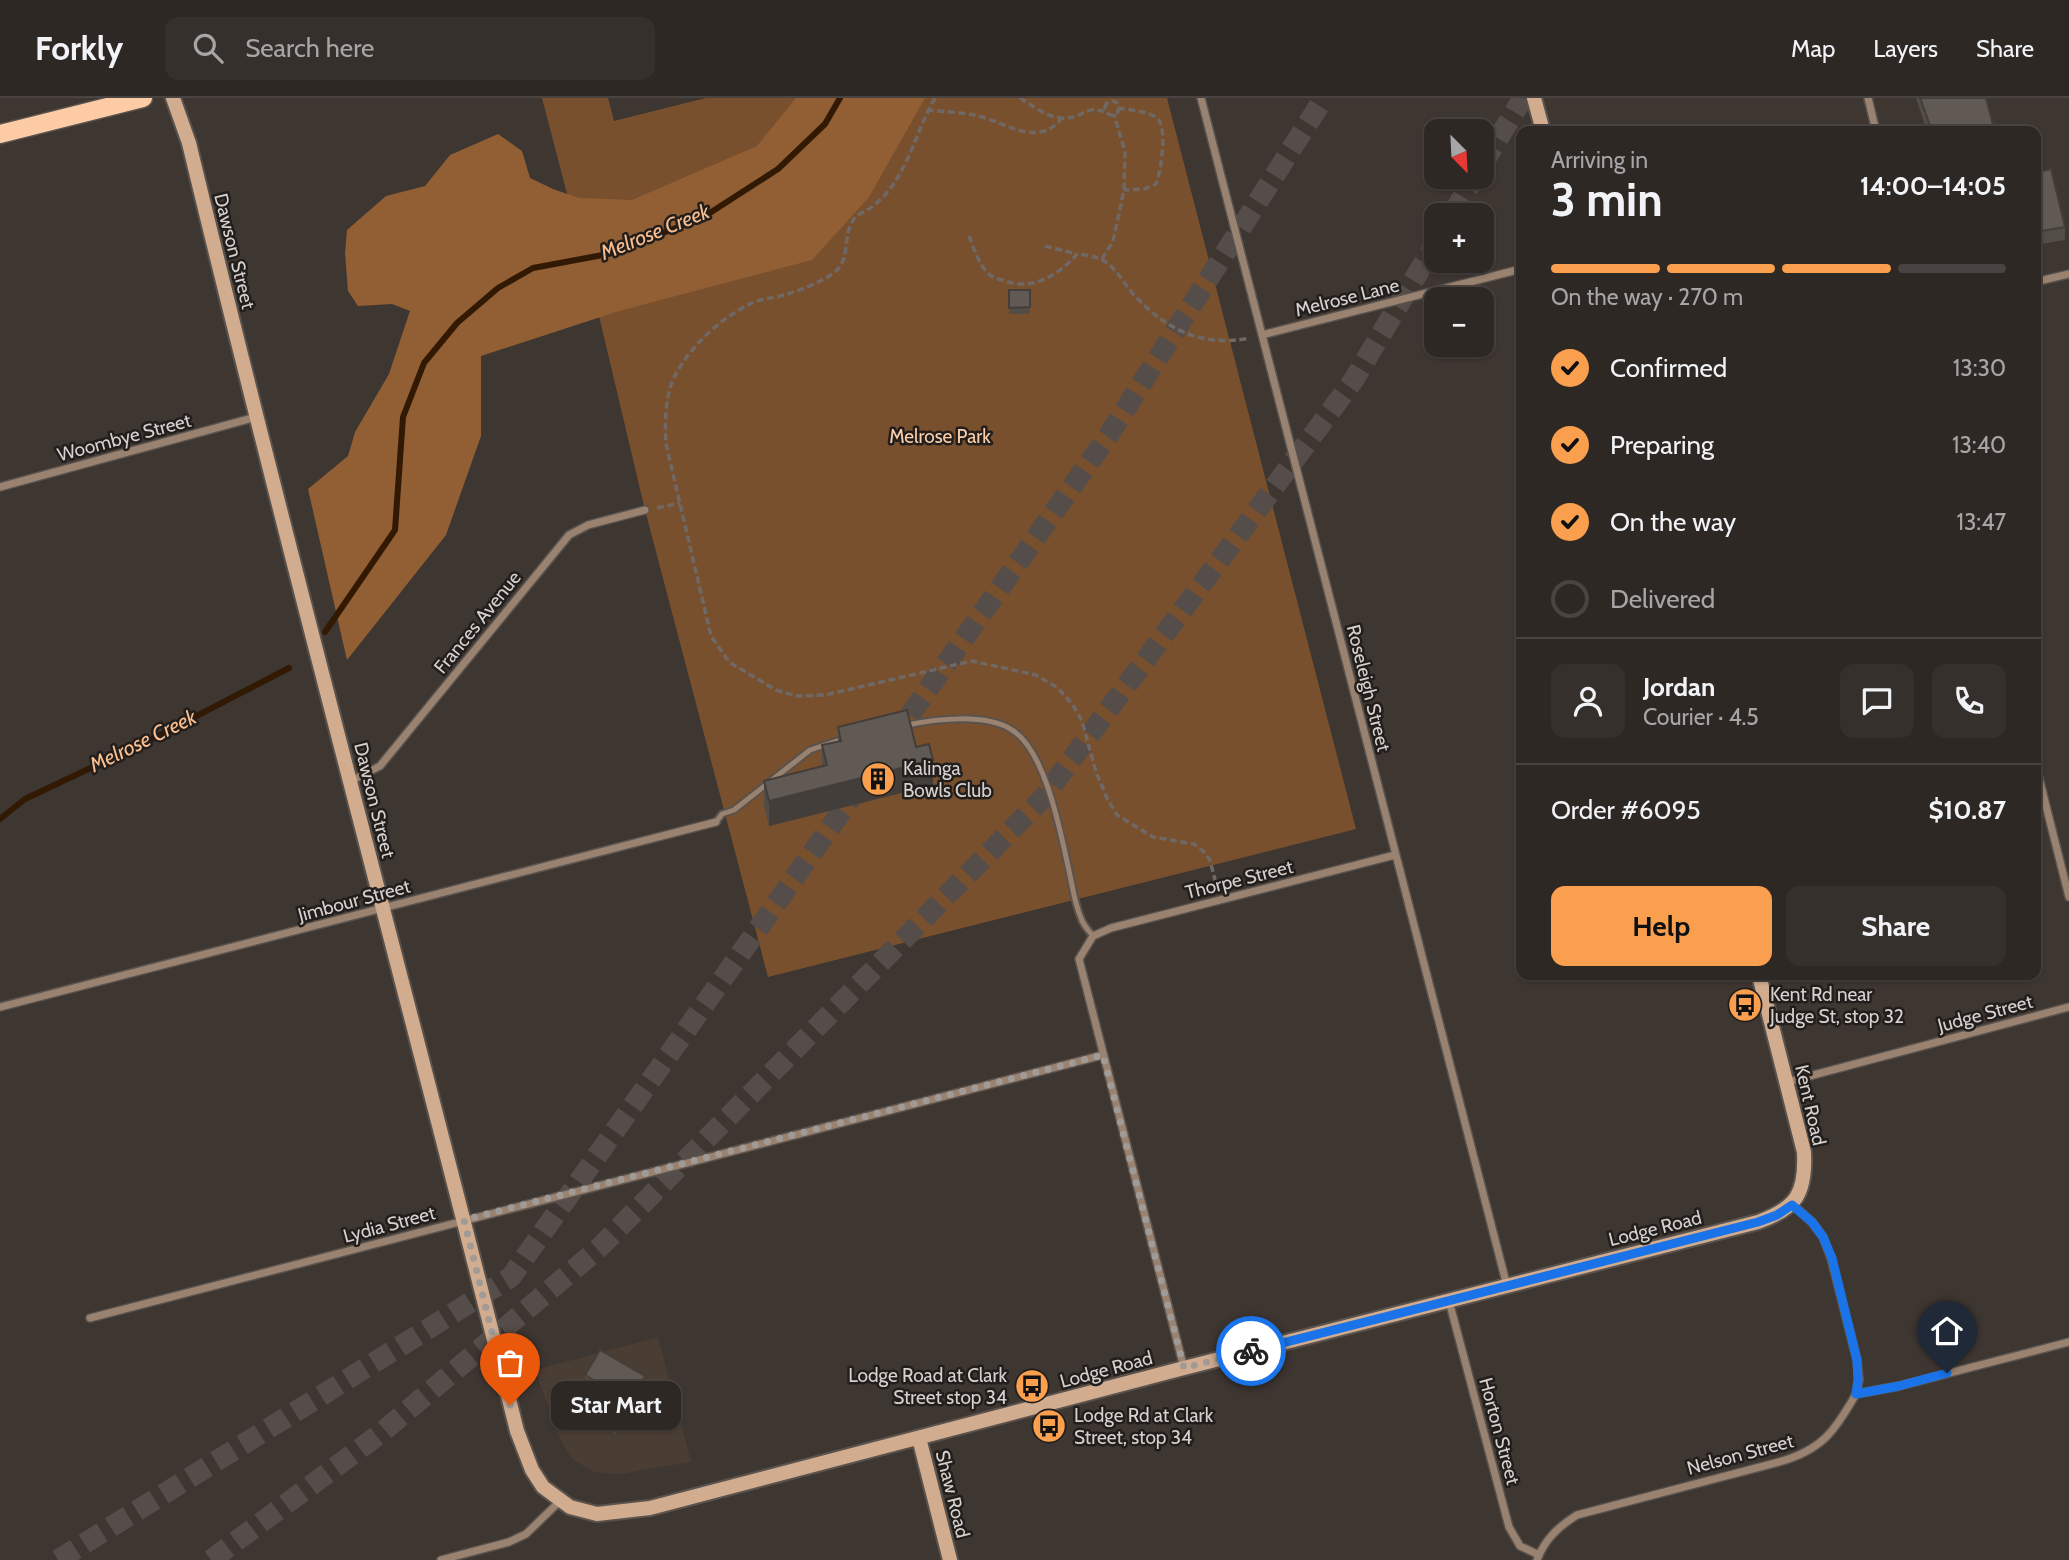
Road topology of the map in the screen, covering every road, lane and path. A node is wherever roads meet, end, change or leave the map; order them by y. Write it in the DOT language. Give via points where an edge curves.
graph roads {
  1 [pos="143,98"];
  2 [pos="173,98"];
  3 [pos="935,98"];
  4 [pos="1020,98"];
  5 [pos="1201,98"];
  6 [pos="1534,98"];
  7 [pos="1868,98"];
  8 [pos="1109,100"];
  9 [pos="1118,108"];
  10 [pos="928,110"];
  11 [pos="1107,113"];
  12 [pos="1114,114"];
  13 [pos="1062,118"];
  14 [pos="1542,126"];
  15 [pos="1875,126"];
  16 [pos="0,134"];
  17 [pos="1124,190"];
  18 [pos="969,236"];
  19 [pos="1045,246"];
  20 [pos="1077,254"];
  21 [pos="1102,258"];
  22 [pos="1516,270"];
  23 [pos="2069,274"];
  24 [pos="2041,281"];
  25 [pos="1262,335"];
  26 [pos="256,417"];
  27 [pos="0,487"];
  28 [pos="680,503"];
  29 [pos="645,510"];
  30 [pos="901,726"];
  31 [pos="853,735"];
  32 [pos="351,781"];
  33 [pos="2041,786"];
  34 [pos="716,822"];
  35 [pos="1395,855"];
  36 [pos="2069,897"];
  37 [pos="1220,900"];
  38 [pos="383,908"];
  39 [pos="1093,936"];
  40 [pos="1760,980"];
  41 [pos="0,1007"];
  42 [pos="2069,1007"];
  43 [pos="1103,1055"];
  44 [pos="1787,1082"];
  45 [pos="1792,1205"];
  46 [pos="464,1220"];
  47 [pos="1507,1286"];
  48 [pos="1449,1301"];
  49 [pos="90,1318"];
  50 [pos="2069,1342"];
  51 [pos="1184,1368"];
  52 [pos="1856,1394"];
  53 [pos="919,1438"];
  54 [pos="560,1500"];
  55 [pos="1538,1557"];
  56 [pos="441,1560"];
  57 [pos="950,1560"];
  1 -- 16 [label="main road"];
  2 -- 26 [label="street, Dawson Street" via="189,143"];
  3 -- 10 [label="path"];
  4 -- 13 [label="path"];
  5 -- 25 [label="street, Roseleigh Street"];
  6 -- 14 [label="street"];
  7 -- 15 [label="street"];
  8 -- 9 [label="path"];
  8 -- 11 [label="path"];
  9 -- 12 [label="path"];
  9 -- 17 [label="path" via="1154,116 1163,130 1156,184"];
  10 -- 13 [label="path" via="976,116 1037,134"];
  10 -- 28 [label="path" via="898,178 871,208 855,217 836,271 730,316 684,359 669,389 665,421"];
  11 -- 12 [label="path"];
  11 -- 13 [label="path" via="1088,110 1074,118"];
  12 -- 17 [label="path" via="1125,152"];
  17 -- 21 [label="path" via="1113,241"];
  18 -- 20 [label="path" via="990,276 1012,284 1045,279 1064,269"];
  19 -- 20 [label="path"];
  20 -- 21 [label="path"];
  21 -- 25 [label="path" via="1136,297 1176,329 1212,341"];
  22 -- 25 [label="street, Melrose Lane"];
  23 -- 24 [label="street"];
  25 -- 35 [label="street, Roseleigh Street"];
  26 -- 27 [label="street, Woombye Street"];
  26 -- 32 [label="street, Dawson Street"];
  28 -- 29 [label="path"];
  28 -- 37 [label="path" via="711,636 729,662 776,690 796,696 825,695 972,661 1036,675 1058,688 1073,705 1096,772 1117,815 1153,837 1194,844 1204,852"];
  29 -- 32 [label="street, Frances Avenue" via="588,525 569,535 380,766"];
  30 -- 39 [label="lane" via="936,719 989,721 1013,730 1032,752 1043,775 1081,919"];
  31 -- 34 [label="lane" via="810,750"];
  32 -- 38 [label="street, Dawson Street"];
  33 -- 36 [label="street"];
  34 -- 38 [label="street, Jimbour Street"];
  35 -- 37 [label="street, Thorpe Street"];
  35 -- 47 [label="street, Roseleigh Street"];
  37 -- 39 [label="street, Thorpe Street"];
  38 -- 41 [label="street, Jimbour Street"];
  38 -- 46 [label="street, Dawson Street"];
  39 -- 43 [label="street" via="1079,959"];
  40 -- 44 [label="street, Kent Road"];
  42 -- 44 [label="street, Judge Street"];
  43 -- 46 [label="street, Lydia Street"];
  43 -- 51 [label="street"];
  44 -- 45 [label="street, Kent Road" via="1805,1172"];
  45 -- 47 [label="street, Lodge Road" via="1758,1222"];
  45 -- 52 [label="street" via="1812,1222 1832,1258 1857,1360"];
  46 -- 49 [label="street, Lydia Street"];
  46 -- 54 [label="street, Dawson Street" via="517,1431 542,1487"];
  47 -- 48 [label="street, Lodge Road"];
  48 -- 51 [label="street, Lodge Road"];
  48 -- 55 [label="street, Horton Street" via="1508,1527 1520,1546"];
  50 -- 52 [label="street"];
  51 -- 53 [label="street, Lodge Road"];
  52 -- 55 [label="street, Nelson Street" via="1813,1449 1577,1515 1561,1524"];
  53 -- 54 [label="street, Lodge Road" via="650,1508 597,1514"];
  53 -- 57 [label="street, Shaw Road"];
  54 -- 56 [label="street" via="526,1534"];
}
